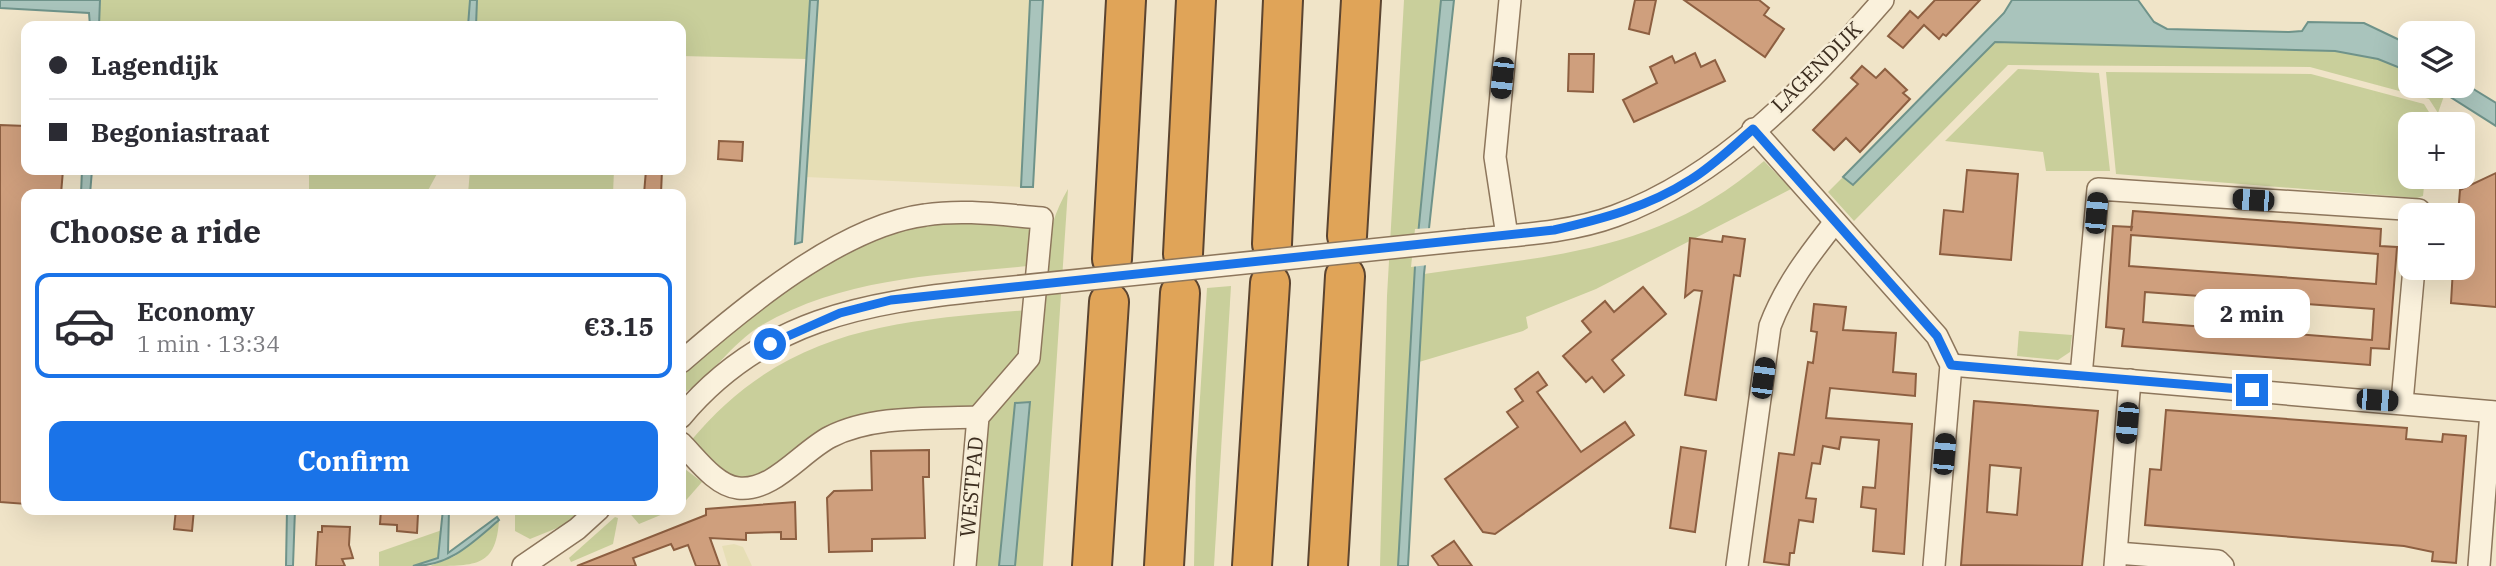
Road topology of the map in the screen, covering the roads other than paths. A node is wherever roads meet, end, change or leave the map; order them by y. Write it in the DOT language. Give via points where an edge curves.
graph roads {
  1 [pos="1126,0"];
  2 [pos="1196,0"];
  3 [pos="1283,0"];
  4 [pos="1361,0"];
  5 [pos="1510,0"];
  6 [pos="1883,0"];
  7 [pos="1753,129"];
  8 [pos="2398,209"];
  9 [pos="1835,222"];
  10 [pos="1347,236"];
  11 [pos="1507,236"];
  12 [pos="1272,244"];
  13 [pos="1183,254"];
  14 [pos="1112,259"];
  15 [pos="1345,276"];
  16 [pos="2413,280"];
  17 [pos="1270,283"];
  18 [pos="1180,293"];
  19 [pos="1109,302"];
  20 [pos="686,358"];
  21 [pos="1951,365"];
  22 [pos="2081,376"];
  23 [pos="2130,380"];
  24 [pos="2402,402"];
  25 [pos="686,412"];
  26 [pos="2494,412"];
  27 [pos="978,417"];
  28 [pos="686,448"];
  29 [pos="592,515"];
  30 [pos="2116,559"];
  31 [pos="523,566"];
  32 [pos="965,566"];
  33 [pos="1092,566"];
  34 [pos="1164,566"];
  35 [pos="1252,566"];
  36 [pos="1328,566"];
  37 [pos="1737,566"];
  38 [pos="1934,566"];
  39 [pos="2223,566"];
  40 [pos="2479,566"];
  1 -- 14 [label="highway"];
  2 -- 13 [label="highway"];
  3 -- 12 [label="highway"];
  4 -- 10 [label="highway"];
  5 -- 11 [label="street" via="1495,157"];
  6 -- 7 [label="street, LAGENDIJK"];
  7 -- 9 [label="street"];
  7 -- 11 [label="street, LAGENDIJK" via="1691,180 1660,197 1612,217"];
  8 -- 22 [label="street" via="2098,189"];
  9 -- 21 [label="street" via="1937,336"];
  9 -- 37 [label="street" via="1797,271 1770,326"];
  11 -- 25 [label="street, LAGENDIJK, bridge" via="891,300 790,333 750,356"];
  15 -- 36 [label="highway"];
  16 -- 24 [label="street"];
  17 -- 35 [label="highway"];
  18 -- 34 [label="highway"];
  19 -- 33 [label="highway"];
  20 -- 27 [label="street, WESTPAD" via="783,280 893,222 960,212 1042,218 1029,358"];
  21 -- 22 [label="street"];
  21 -- 38 [label="street"];
  22 -- 23 [label="street"];
  23 -- 24 [label="street"];
  23 -- 30 [label="street"];
  24 -- 26 [label="street"];
  26 -- 40 [label="street"];
  27 -- 28 [label="street" via="871,424 830,437 757,487 726,486"];
  27 -- 32 [label="street, WESTPAD"];
  29 -- 31 [label="street"];
  30 -- 39 [label="street" via="2218,561"];
}
